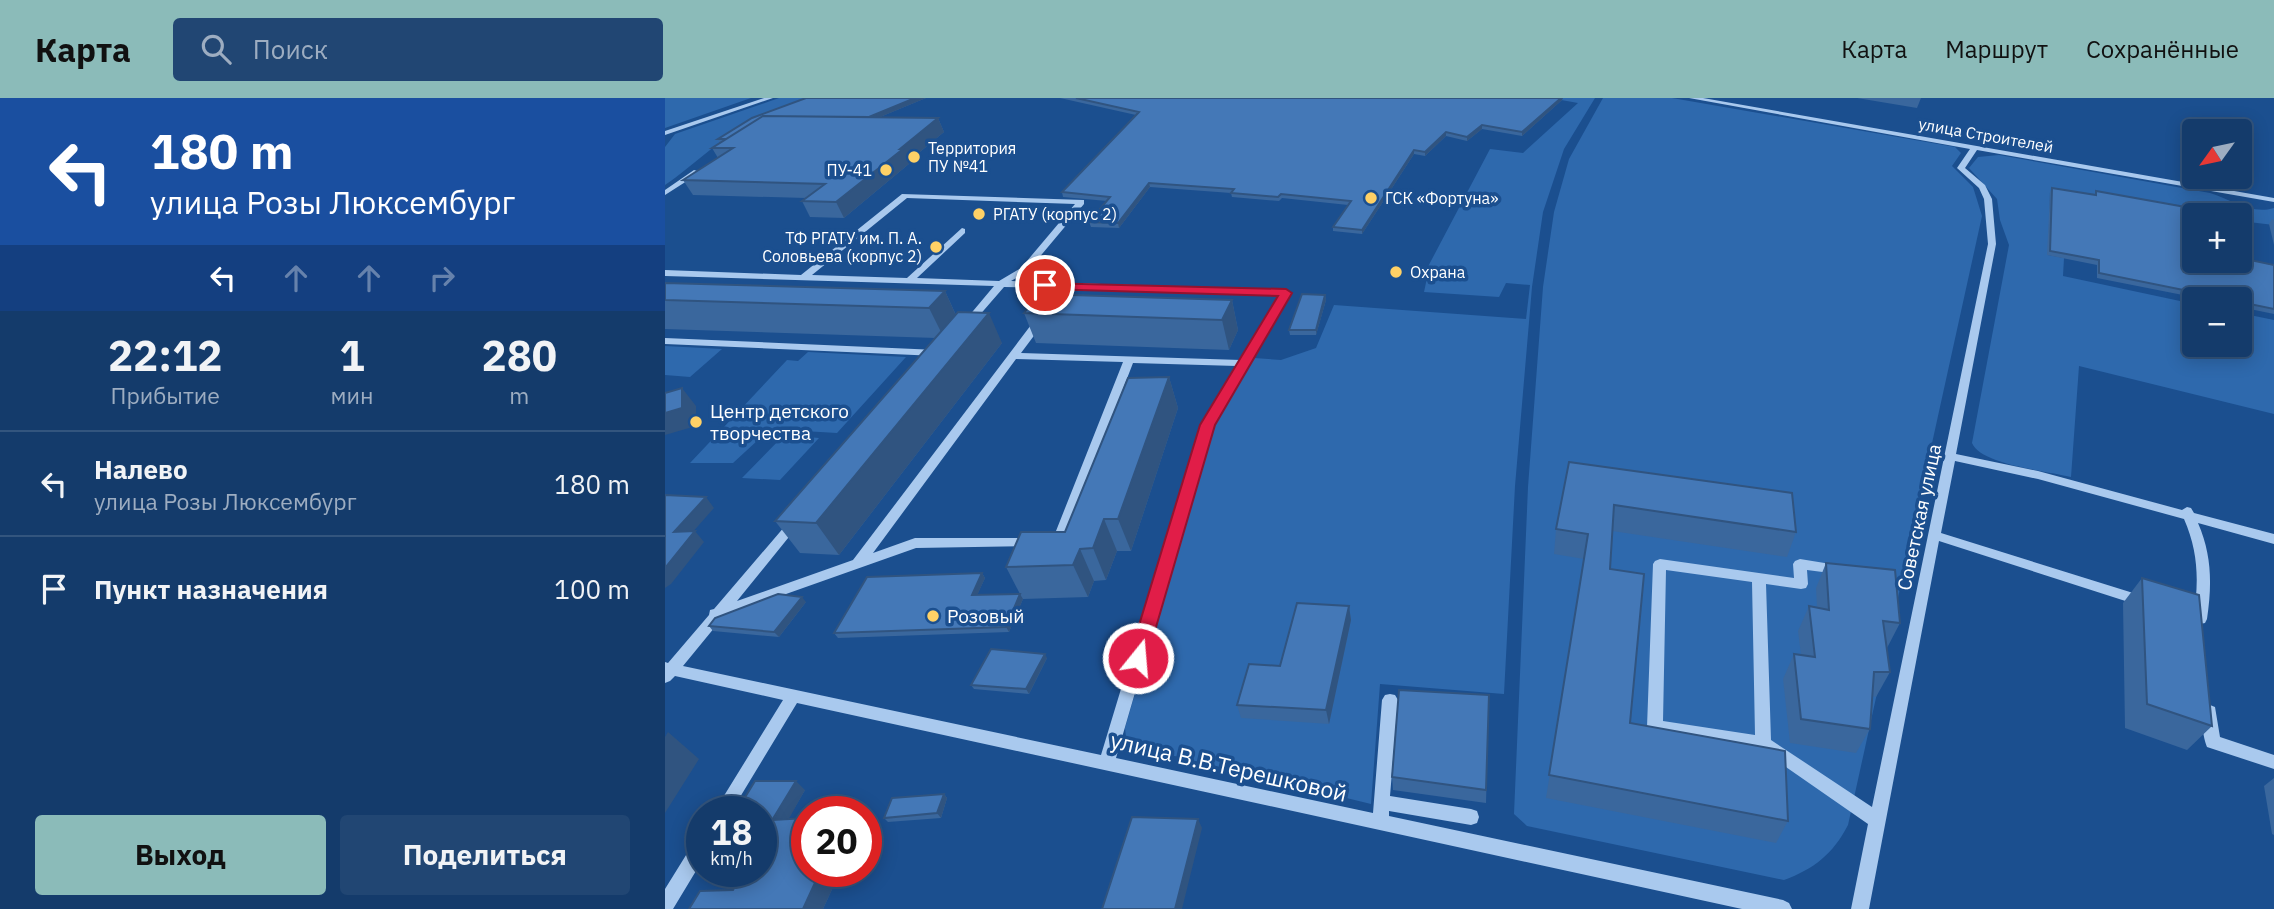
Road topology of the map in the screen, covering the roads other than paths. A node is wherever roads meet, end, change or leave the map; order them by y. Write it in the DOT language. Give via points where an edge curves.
graph roads {
  1 [pos="770,98"];
  2 [pos="1692,98"];
  3 [pos="665,133"];
  4 [pos="1975,147"];
  5 [pos="699,170"];
  6 [pos="665,193"];
  7 [pos="2274,200"];
  8 [pos="962,231"];
  9 [pos="665,273"];
  10 [pos="804,277"];
  11 [pos="910,280"];
  12 [pos="1002,284"];
  13 [pos="1066,286"];
  14 [pos="1286,293"];
  15 [pos="665,341"];
  16 [pos="950,343"];
  17 [pos="1014,356"];
  18 [pos="1129,360"];
  19 [pos="933,363"];
  20 [pos="1246,363"];
  21 [pos="1952,457"];
  22 [pos="806,510"];
  23 [pos="2187,512"];
  24 [pos="1934,535"];
  25 [pos="2274,539"];
  26 [pos="858,564"];
  27 [pos="1852,571"];
  28 [pos="1759,579"];
  29 [pos="2157,606"];
  30 [pos="715,614"];
  31 [pos="2197,622"];
  32 [pos="667,671"];
  33 [pos="794,695"];
  34 [pos="1390,700"];
  35 [pos="2209,701"];
  36 [pos="1763,743"];
  37 [pos="1107,762"];
  38 [pos="2274,762"];
  39 [pos="732,796"];
  40 [pos="1382,802"];
  41 [pos="1471,817"];
  42 [pos="1878,821"];
  43 [pos="1380,823"];
  44 [pos="686,871"];
  45 [pos="665,905"];
  46 [pos="1783,909"];
  47 [pos="1860,909"];
  1 -- 3 [label="street"];
  2 -- 4 [label="street, улица Строителей"];
  4 -- 7 [label="street, улица Строителей"];
  4 -- 21 [label="street, Советская улица" via="1961,168 1988,199 1992,244"];
  5 -- 6 [label="street"];
  8 -- 11 [label="street"];
  9 -- 10 [label="street"];
  10 -- 11 [label="street"];
  10 -- 12 [label="street" via="905,196 1081,202 1024,270"];
  11 -- 12 [label="street"];
  12 -- 13 [label="street"];
  12 -- 16 [label="street"];
  13 -- 14 [label="street"];
  13 -- 17 [label="street"];
  14 -- 20 [label="street"];
  15 -- 16 [label="street"];
  16 -- 19 [label="street"];
  17 -- 18 [label="street"];
  17 -- 26 [label="street"];
  18 -- 20 [label="street"];
  18 -- 26 [label="street" via="1061,534 1045,542 915,543"];
  20 -- 37 [label="street" via="1207,425"];
  21 -- 23 [label="street"];
  21 -- 24 [label="street, Советская улица"];
  22 -- 30 [label="street"];
  23 -- 25 [label="street"];
  23 -- 31 [label="street" via="2204,555 2206,589"];
  24 -- 29 [label="street"];
  24 -- 42 [label="street, Советская улица"];
  26 -- 30 [label="street"];
  27 -- 28 [label="street" via="1800,564 1801,584"];
  28 -- 36 [label="street"];
  28 -- 36 [label="street" via="1660,565 1655,727"];
  30 -- 32 [label="street"];
  32 -- 33 [label="street, улица В.В.Терешковой"];
  33 -- 37 [label="street, улица В.В.Терешковой"];
  33 -- 39 [label="street"];
  34 -- 40 [label="street"];
  35 -- 38 [label="street" via="2213,742"];
  36 -- 42 [label="street"];
  37 -- 43 [label="street, улица В.В.Терешковой"];
  40 -- 41 [label="street"];
  40 -- 43 [label="street"];
  42 -- 47 [label="street, Советская улица"];
  43 -- 46 [label="street, улица В.В.Терешковой"];
  44 -- 45 [label="street"];
}
